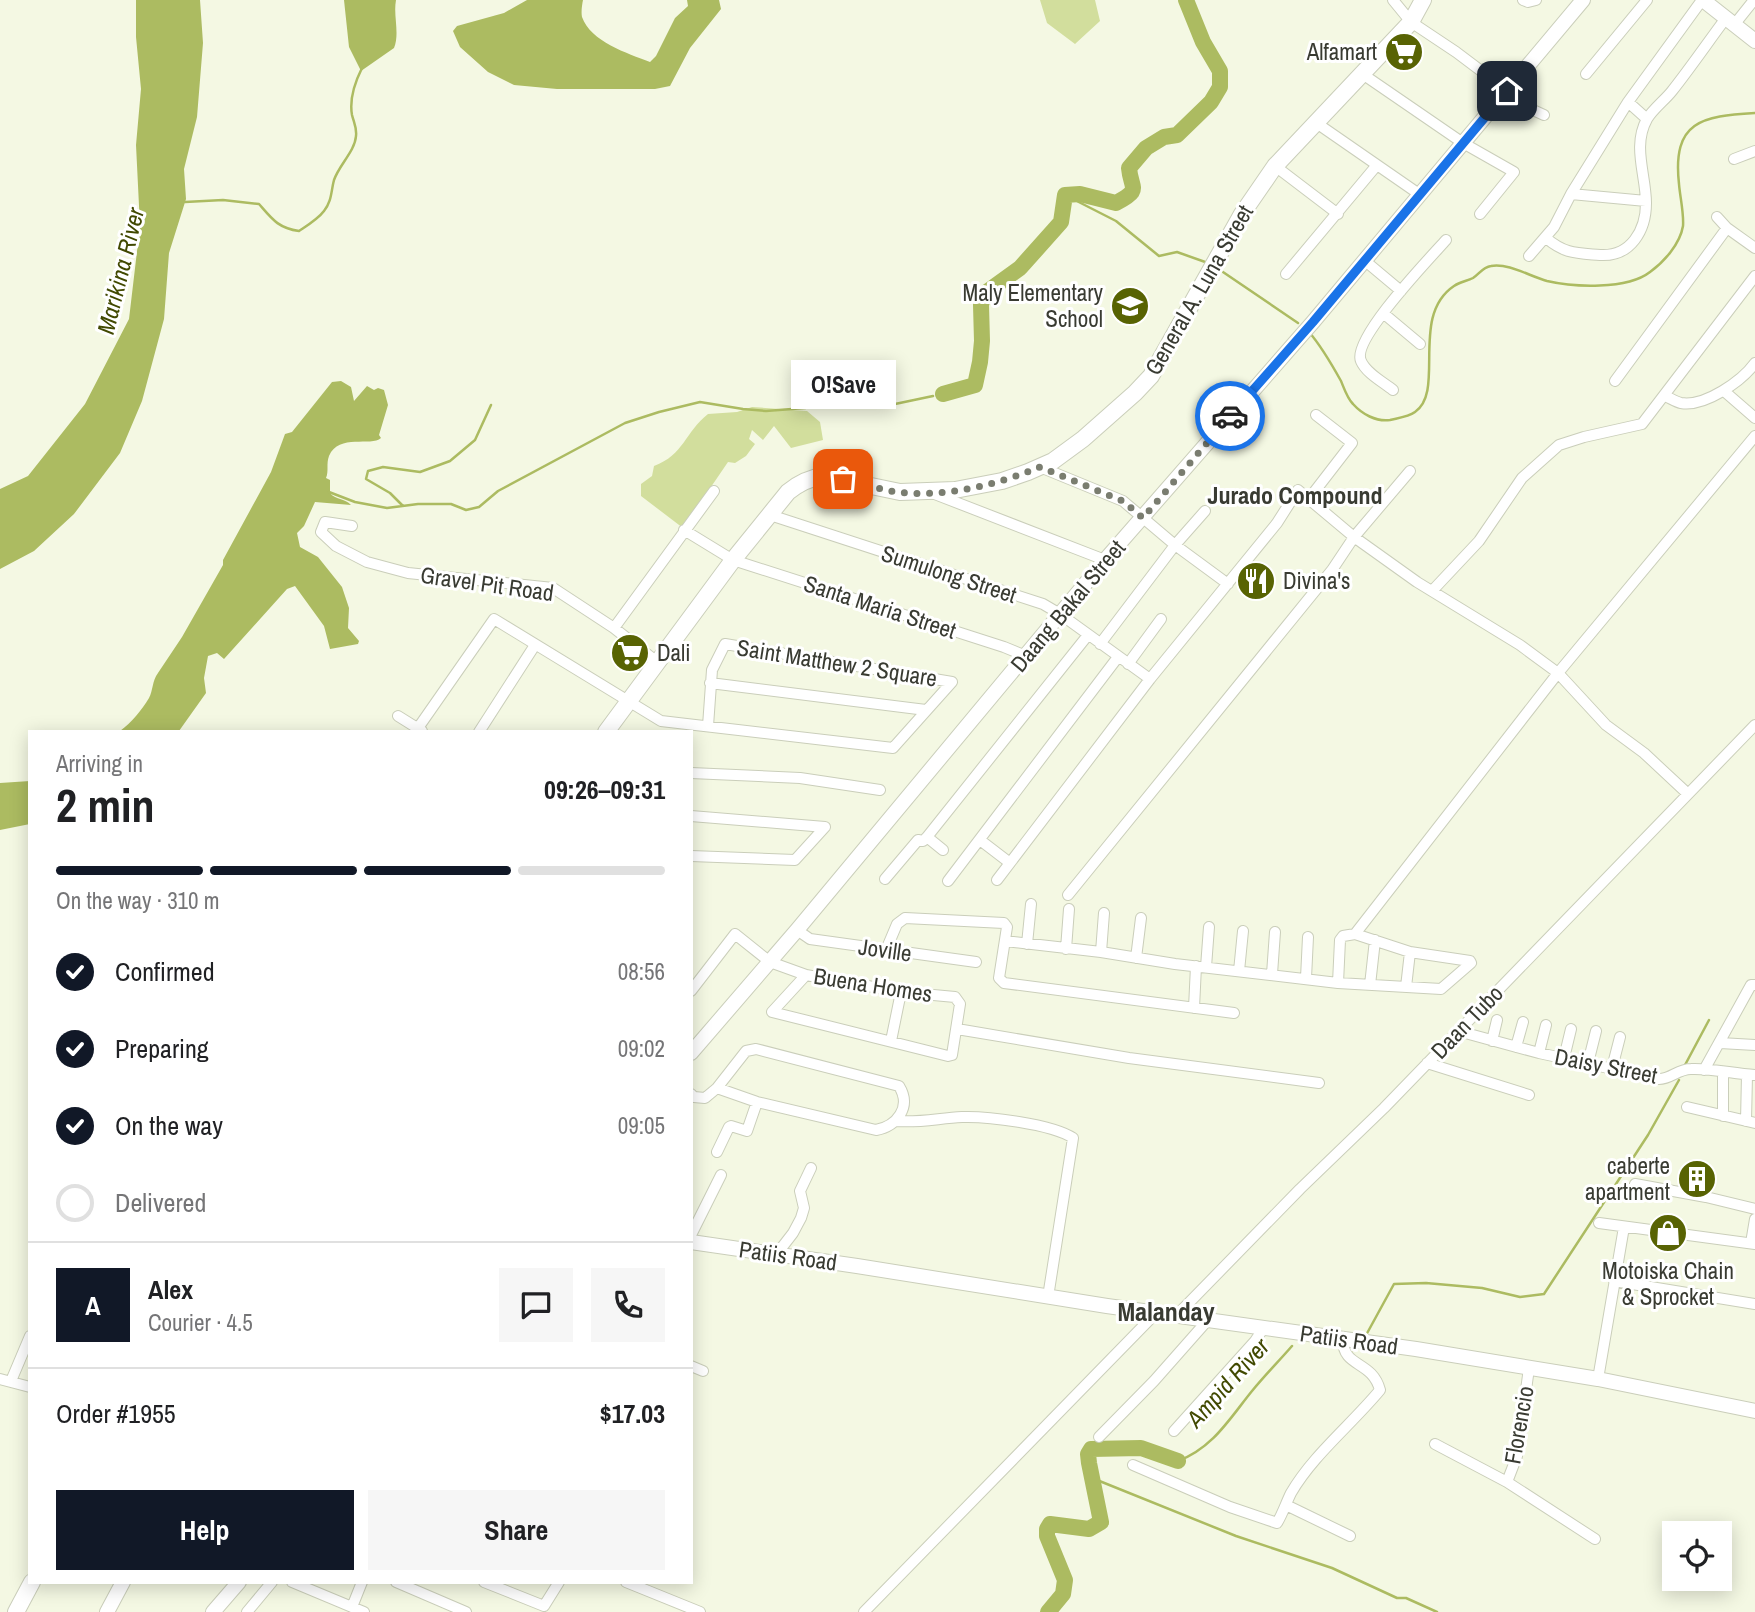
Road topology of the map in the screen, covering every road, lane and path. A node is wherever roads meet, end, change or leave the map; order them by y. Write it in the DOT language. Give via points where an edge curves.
graph roads {
  1 [pos="1393,0"];
  2 [pos="1423,0"];
  3 [pos="1523,0"];
  4 [pos="1536,0"];
  5 [pos="1583,0"];
  6 [pos="1647,0"];
  7 [pos="1702,0"];
  8 [pos="1754,0"];
  9 [pos="1730,21"];
  10 [pos="1411,22"];
  11 [pos="1755,41"];
  12 [pos="1361,73"];
  13 [pos="1586,74"];
  14 [pos="1507,91"];
  15 [pos="1628,102"];
  16 [pos="1545,115"];
  17 [pos="1647,119"];
  18 [pos="1315,122"];
  19 [pos="1463,143"];
  20 [pos="1755,151"];
  21 [pos="1734,159"];
  22 [pos="1377,165"];
  23 [pos="1275,166"];
  24 [pos="1419,194"];
  25 [pos="1571,194"];
  26 [pos="1646,201"];
  27 [pos="1338,214"];
  28 [pos="1480,214"];
  29 [pos="1717,217"];
  30 [pos="1727,228"];
  31 [pos="1546,238"];
  32 [pos="1446,240"];
  33 [pos="1755,248"];
  34 [pos="1529,256"];
  35 [pos="1364,260"];
  36 [pos="1286,274"];
  37 [pos="1755,276"];
  38 [pos="1401,291"];
  39 [pos="1383,313"];
  40 [pos="1420,344"];
  41 [pos="1755,363"];
  42 [pos="1615,381"];
  43 [pos="1393,390"];
  44 [pos="1724,391"];
  45 [pos="1665,396"];
  46 [pos="1316,415"];
  47 [pos="1755,418"];
  48 [pos="1755,436"];
  49 [pos="1040,467"];
  50 [pos="1410,471"];
  51 [pos="714,491"];
  52 [pos="929,492"];
  53 [pos="1308,500"];
  54 [pos="1205,511"];
  55 [pos="770,515"];
  56 [pos="1143,518"];
  57 [pos="352,526"];
  58 [pos="684,530"];
  59 [pos="1354,537"];
  60 [pos="1175,545"];
  61 [pos="733,560"];
  62 [pos="1105,560"];
  63 [pos="1228,583"];
  64 [pos="1432,591"];
  65 [pos="1060,614"];
  66 [pos="1161,619"];
  67 [pos="614,628"];
  68 [pos="1088,635"];
  69 [pos="1100,644"];
  70 [pos="535,645"];
  71 [pos="1026,656"];
  72 [pos="1123,661"];
  73 [pos="657,662"];
  74 [pos="1558,673"];
  75 [pos="1150,679"];
  76 [pos="710,683"];
  77 [pos="629,701"];
  78 [pos="926,710"];
  79 [pos="398,716"];
  80 [pos="1755,725"];
  81 [pos="708,726"];
  82 [pos="421,730"];
  83 [pos="480,730"];
  84 [pos="607,730"];
  85 [pos="693,773"];
  86 [pos="880,790"];
  87 [pos="1688,794"];
  88 [pos="693,816"];
  89 [pos="927,836"];
  90 [pos="980,840"];
  91 [pos="943,850"];
  92 [pos="693,856"];
  93 [pos="1010,863"];
  94 [pos="885,879"];
  95 [pos="997,880"];
  96 [pos="948,881"];
  97 [pos="1068,895"];
  98 [pos="1031,904"];
  99 [pos="1069,909"];
  100 [pos="1104,913"];
  101 [pos="1141,918"];
  102 [pos="1209,927"];
  103 [pos="797,930"];
  104 [pos="1243,930"];
  105 [pos="1275,932"];
  106 [pos="1355,934"];
  107 [pos="1308,937"];
  108 [pos="1375,940"];
  109 [pos="1004,941"];
  110 [pos="1027,944"];
  111 [pos="1066,949"];
  112 [pos="886,950"];
  113 [pos="1101,952"];
  114 [pos="1410,952"];
  115 [pos="1136,958"];
  116 [pos="770,962"];
  117 [pos="976,962"];
  118 [pos="1201,967"];
  119 [pos="1239,971"];
  120 [pos="1272,974"];
  121 [pos="806,975"];
  122 [pos="1306,978"];
  123 [pos="1338,983"];
  124 [pos="1370,985"];
  125 [pos="1753,985"];
  126 [pos="1406,987"];
  127 [pos="693,988"];
  128 [pos="901,992"];
  129 [pos="1194,1008"];
  130 [pos="1234,1013"];
  131 [pos="1497,1020"];
  132 [pos="1522,1022"];
  133 [pos="1546,1025"];
  134 [pos="957,1029"];
  135 [pos="1571,1029"];
  136 [pos="1458,1031"];
  137 [pos="1596,1031"];
  138 [pos="1620,1037"];
  139 [pos="891,1041"];
  140 [pos="1492,1041"];
  141 [pos="1720,1043"];
  142 [pos="1755,1045"];
  143 [pos="1516,1047"];
  144 [pos="693,1051"];
  145 [pos="1539,1053"];
  146 [pos="1564,1058"];
  147 [pos="1427,1063"];
  148 [pos="1588,1063"];
  149 [pos="1612,1068"];
  150 [pos="1704,1070"];
  151 [pos="1723,1072"];
  152 [pos="1751,1075"];
  153 [pos="1319,1083"];
  154 [pos="717,1087"];
  155 [pos="693,1096"];
  156 [pos="1529,1096"];
  157 [pos="757,1102"];
  158 [pos="1687,1107"];
  159 [pos="1723,1116"];
  160 [pos="897,1121"];
  161 [pos="1750,1122"];
  162 [pos="717,1152"];
  163 [pos="811,1168"];
  164 [pos="721,1175"];
  165 [pos="1635,1184"];
  166 [pos="1755,1209"];
  167 [pos="1755,1219"];
  168 [pos="1598,1223"];
  169 [pos="1624,1227"];
  170 [pos="693,1231"];
  171 [pos="693,1242"];
  172 [pos="1753,1244"];
  173 [pos="776,1255"];
  174 [pos="1614,1282"];
  175 [pos="1048,1297"];
  176 [pos="1755,1304"];
  177 [pos="1156,1313"];
  178 [pos="1176,1317"];
  179 [pos="1208,1321"];
  180 [pos="1262,1329"];
  181 [pos="28,1340"];
  182 [pos="1343,1340"];
  183 [pos="693,1367"];
  184 [pos="1529,1368"];
  185 [pos="703,1371"];
  186 [pos="1598,1379"];
  187 [pos="4,1382"];
  188 [pos="28,1387"];
  189 [pos="1755,1411"];
  190 [pos="1174,1431"];
  191 [pos="1099,1437"];
  192 [pos="1435,1444"];
  193 [pos="1133,1465"];
  194 [pos="1507,1482"];
  195 [pos="1286,1505"];
  196 [pos="1350,1536"];
  197 [pos="1595,1539"];
  198 [pos="31,1584"];
  199 [pos="123,1584"];
  200 [pos="237,1584"];
  201 [pos="270,1584"];
  202 [pos="297,1584"];
  203 [pos="361,1584"];
  204 [pos="401,1584"];
  205 [pos="489,1584"];
  206 [pos="558,1584"];
  207 [pos="631,1584"];
  208 [pos="352,1607"];
  209 [pos="249,1611"];
  210 [pos="16,1612"];
  211 [pos="107,1612"];
  212 [pos="213,1612"];
  213 [pos="364,1612"];
  214 [pos="466,1612"];
  215 [pos="700,1612"];
  216 [pos="864,1612"];
  1 -- 10 [label="street"];
  2 -- 10 [label="main road, General A. Luna Street"];
  3 -- 4 [label="street"];
  5 -- 14 [label="street, Daang Bakal Street"];
  6 -- 13 [label="street"];
  7 -- 9 [label="street"];
  7 -- 15 [label="street"];
  8 -- 9 [label="street"];
  9 -- 11 [label="street"];
  9 -- 17 [label="street"];
  10 -- 12 [label="main road, General A. Luna Street"];
  10 -- 14 [label="street"];
  12 -- 18 [label="main road, General A. Luna Street"];
  12 -- 19 [label="street"];
  14 -- 16 [label="street"];
  14 -- 19 [label="street, Daang Bakal Street"];
  15 -- 17 [label="street"];
  15 -- 25 [label="street"];
  17 -- 26 [label="street" via="1639,147"];
  18 -- 22 [label="street"];
  18 -- 23 [label="main road, General A. Luna Street"];
  19 -- 24 [label="street, Daang Bakal Street"];
  19 -- 28 [label="street" via="1514,172"];
  20 -- 21 [label="street"];
  22 -- 24 [label="street"];
  22 -- 27 [label="street"];
  23 -- 27 [label="street"];
  23 -- 49 [label="main road, General A. Luna Street" via="1241,214 1144,385 1075,445"];
  24 -- 35 [label="street, Daang Bakal Street"];
  25 -- 26 [label="street"];
  25 -- 31 [label="street"];
  26 -- 31 [label="street" via="1635,241 1623,252 1607,256 1560,250"];
  27 -- 36 [label="street"];
  29 -- 30 [label="street"];
  30 -- 33 [label="street"];
  30 -- 42 [label="street"];
  31 -- 34 [label="street"];
  32 -- 38 [label="street"];
  35 -- 38 [label="street"];
  35 -- 56 [label="street, Daang Bakal Street"];
  37 -- 45 [label="street"];
  38 -- 39 [label="street"];
  39 -- 40 [label="street"];
  39 -- 43 [label="street" via="1360,348 1360,361"];
  41 -- 44 [label="street"];
  44 -- 45 [label="street" via="1697,402 1682,403"];
  44 -- 47 [label="street"];
  45 -- 64 [label="street" via="1642,424 1559,445 1522,478 1479,541"];
  46 -- 53 [label="street" via="1352,443"];
  48 -- 74 [label="street"];
  49 -- 52 [label="main road, General A. Luna Street" via="974,488"];
  49 -- 56 [label="street" via="1123,501"];
  50 -- 59 [label="street"];
  51 -- 58 [label="street"];
  52 -- 55 [label="main road, General A. Luna Street" via="900,492 823,476 797,484"];
  52 -- 62 [label="street"];
  53 -- 59 [label="street"];
  53 -- 63 [label="street" via="1298,490"];
  54 -- 60 [label="street"];
  55 -- 61 [label="main road, General A. Luna Street"];
  55 -- 65 [label="street, Sumulong Street" via="1043,604"];
  56 -- 60 [label="street"];
  56 -- 62 [label="street, Daang Bakal Street"];
  57 -- 67 [label="street, Gravel Pit Road" via="326,522 322,534 367,562 408,573 553,588"];
  58 -- 61 [label="street, Santa Maria Street"];
  58 -- 67 [label="street"];
  59 -- 64 [label="street"];
  59 -- 97 [label="street"];
  60 -- 63 [label="street"];
  60 -- 69 [label="street"];
  61 -- 71 [label="street, Santa Maria Street"];
  61 -- 73 [label="main road, General A. Luna Street"];
  62 -- 65 [label="street, Daang Bakal Street"];
  63 -- 75 [label="street"];
  64 -- 74 [label="street"];
  65 -- 68 [label="street, Sumulong Street"];
  65 -- 71 [label="street, Daang Bakal Street"];
  66 -- 72 [label="street"];
  67 -- 73 [label="street, Gravel Pit Road"];
  68 -- 69 [label="street, Sumulong Street"];
  68 -- 89 [label="street"];
  69 -- 72 [label="street, Sumulong Street"];
  70 -- 77 [label="street, Saint Matthew 2 Square"];
  70 -- 82 [label="street, Saint Matthew 2 Square" via="494,619"];
  70 -- 83 [label="street"];
  71 -- 103 [label="street, Daang Bakal Street"];
  72 -- 75 [label="street, Sumulong Street"];
  72 -- 90 [label="street"];
  73 -- 77 [label="main road, General A. Luna Street"];
  74 -- 87 [label="street" via="1606,725"];
  74 -- 106 [label="street"];
  75 -- 93 [label="street"];
  76 -- 78 [label="street, Saint Matthew 2 Square"];
  76 -- 78 [label="street, Saint Matthew 2 Square" via="725,644 952,682"];
  76 -- 81 [label="street, Saint Matthew 2 Square"];
  77 -- 81 [label="street, Saint Matthew 2 Square" via="661,721"];
  77 -- 84 [label="main road, General A. Luna Street"];
  78 -- 81 [label="street, Saint Matthew 2 Square" via="893,748"];
  79 -- 82 [label="street"];
  80 -- 87 [label="street, Daan Tubo"];
  85 -- 86 [label="street" via="800,778"];
  87 -- 136 [label="street, Daan Tubo"];
  88 -- 92 [label="street" via="825,827 795,860"];
  89 -- 91 [label="street"];
  89 -- 94 [label="street" via="918,840"];
  90 -- 93 [label="street"];
  90 -- 96 [label="street"];
  93 -- 95 [label="street"];
  98 -- 110 [label="street"];
  99 -- 111 [label="street"];
  100 -- 113 [label="street"];
  101 -- 115 [label="street"];
  102 -- 118 [label="street"];
  103 -- 112 [label="street, Joville" via="810,939"];
  103 -- 116 [label="street, Daang Bakal Street"];
  104 -- 119 [label="street"];
  105 -- 120 [label="street"];
  106 -- 108 [label="street"];
  106 -- 123 [label="street" via="1340,940"];
  107 -- 122 [label="street"];
  108 -- 114 [label="street"];
  108 -- 124 [label="street"];
  109 -- 110 [label="street"];
  109 -- 112 [label="street" via="1004,923 909,917 897,924"];
  109 -- 129 [label="street" via="999,978 1004,983"];
  110 -- 111 [label="street"];
  111 -- 113 [label="street"];
  112 -- 117 [label="street, Joville"];
  113 -- 115 [label="street"];
  114 -- 126 [label="street"];
  114 -- 126 [label="street" via="1471,963 1441,989"];
  115 -- 118 [label="street"];
  116 -- 121 [label="street, Buena Homes"];
  116 -- 127 [label="street, Buena Homes" via="735,934"];
  116 -- 144 [label="street, Daang Bakal Street"];
  118 -- 119 [label="street"];
  118 -- 129 [label="street"];
  119 -- 120 [label="street"];
  120 -- 122 [label="street"];
  121 -- 128 [label="street, Buena Homes"];
  121 -- 139 [label="street" via="772,1012"];
  122 -- 123 [label="street"];
  123 -- 124 [label="street"];
  124 -- 126 [label="street"];
  125 -- 141 [label="street"];
  128 -- 134 [label="street, Buena Homes" via="956,997"];
  128 -- 139 [label="street"];
  129 -- 130 [label="street"];
  131 -- 140 [label="street"];
  132 -- 143 [label="street"];
  133 -- 145 [label="street"];
  134 -- 139 [label="street, Buena Homes" via="948,1056"];
  134 -- 153 [label="street"];
  135 -- 146 [label="street"];
  136 -- 140 [label="street, Daisy Street"];
  136 -- 147 [label="street, Daan Tubo"];
  137 -- 148 [label="street"];
  138 -- 149 [label="street"];
  140 -- 143 [label="street, Daisy Street"];
  141 -- 142 [label="street"];
  141 -- 150 [label="street"];
  143 -- 145 [label="street, Daisy Street"];
  145 -- 146 [label="street, Daisy Street"];
  146 -- 148 [label="street, Daisy Street"];
  147 -- 156 [label="street"];
  147 -- 178 [label="street, Daan Tubo"];
  148 -- 149 [label="street, Daisy Street"];
  149 -- 150 [label="street, Daisy Street" via="1659,1079 1680,1070"];
  150 -- 151 [label="street, Daisy Street"];
  151 -- 152 [label="street, Daisy Street"];
  151 -- 159 [label="street"];
  152 -- 161 [label="street"];
  154 -- 155 [label="street" via="705,1098"];
  154 -- 157 [label="street"];
  154 -- 160 [label="street" via="746,1051 763,1050 899,1086 904,1104"];
  157 -- 160 [label="street" via="876,1130 890,1128"];
  157 -- 162 [label="street" via="747,1131 729,1127"];
  158 -- 159 [label="street"];
  159 -- 161 [label="street"];
  160 -- 175 [label="street" via="992,1119 1055,1129 1073,1138"];
  163 -- 173 [label="street" via="800,1191 801,1218"];
  164 -- 170 [label="street"];
  165 -- 166 [label="street"];
  167 -- 172 [label="street"];
  168 -- 169 [label="street"];
  169 -- 172 [label="street"];
  169 -- 174 [label="street"];
  171 -- 173 [label="street, Patiis Road"];
  173 -- 175 [label="street, Patiis Road"];
  174 -- 176 [label="street"];
  174 -- 186 [label="street"];
  175 -- 177 [label="street, Patiis Road"];
  177 -- 178 [label="street, Patiis Road"];
  177 -- 216 [label="street"];
  178 -- 179 [label="street, Patiis Road"];
  179 -- 180 [label="street, Patiis Road"];
  179 -- 191 [label="street"];
  180 -- 182 [label="street, Patiis Road"];
  180 -- 190 [label="street"];
  181 -- 187 [label="street"];
  182 -- 184 [label="street, Patiis Road"];
  182 -- 195 [label="street" via="1347,1356 1373,1374 1380,1390 1299,1482"];
  183 -- 185 [label="street"];
  184 -- 186 [label="street, Patiis Road"];
  184 -- 194 [label="street, Florencio" via="1517,1456"];
  186 -- 189 [label="street, Patiis Road"];
  187 -- 188 [label="street"];
  192 -- 194 [label="street"];
  193 -- 195 [label="street" via="1269,1522 1278,1523"];
  194 -- 197 [label="street"];
  195 -- 196 [label="street"];
  198 -- 210 [label="main road"];
  199 -- 211 [label="street"];
  200 -- 212 [label="street"];
  201 -- 209 [label="street"];
  202 -- 208 [label="street"];
  203 -- 208 [label="street"];
  204 -- 214 [label="street"];
  205 -- 206 [label="street" via="544,1606"];
  207 -- 215 [label="street"];
  208 -- 213 [label="street"];
}
